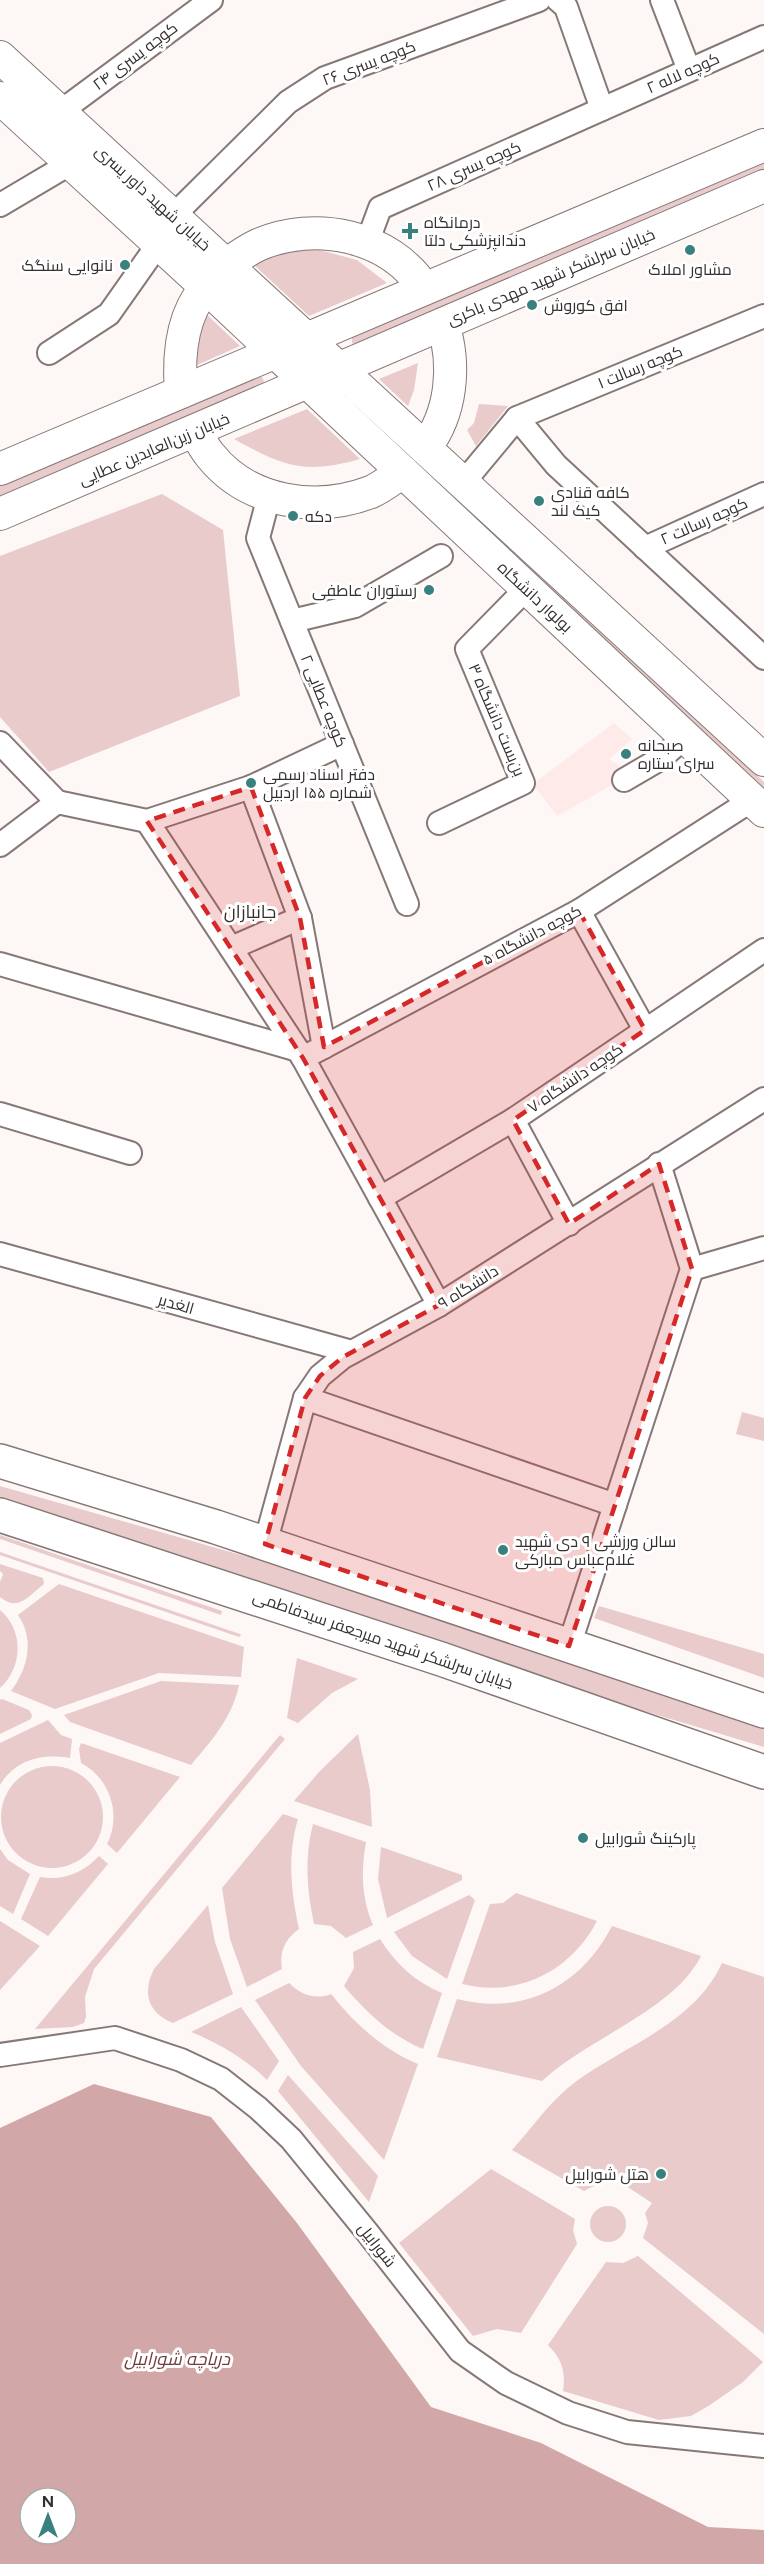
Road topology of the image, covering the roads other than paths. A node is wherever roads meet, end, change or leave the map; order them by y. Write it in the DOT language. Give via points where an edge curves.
graph roads {
  1 [pos="211,0"];
  2 [pos="539,0"];
  3 [pos="558,0"];
  4 [pos="662,0"];
  5 [pos="764,37"];
  6 [pos="0,57"];
  7 [pos="689,70"];
  8 [pos="0,98"];
  9 [pos="602,109"];
  10 [pos="60,112"];
  11 [pos="764,146"];
  12 [pos="70,164"];
  13 [pos="764,186"];
  14 [pos="0,205"];
  15 [pos="166,230"];
  16 [pos="367,243"];
  17 [pos="216,276"];
  18 [pos="424,288"];
  19 [pos="764,316"];
  20 [pos="443,324"];
  21 [pos="306,339"];
  22 [pos="49,352"];
  23 [pos="275,352"];
  24 [pos="339,369"];
  25 [pos="307,383"];
  26 [pos="181,392"];
  27 [pos="517,418"];
  28 [pos="195,431"];
  29 [pos="425,448"];
  30 [pos="0,469"];
  31 [pos="403,472"];
  32 [pos="463,483"];
  33 [pos="764,494"];
  34 [pos="269,496"];
  35 [pos="0,514"];
  36 [pos="645,548"];
  37 [pos="441,556"];
  38 [pos="526,589"];
  39 [pos="292,621"];
  40 [pos="764,658"];
  41 [pos="685,737"];
  42 [pos="0,743"];
  43 [pos="342,744"];
  44 [pos="764,760"];
  45 [pos="624,780"];
  46 [pos="252,787"];
  47 [pos="57,802"];
  48 [pos="758,805"];
  49 [pos="147,821"];
  50 [pos="439,823"];
  51 [pos="0,845"];
  52 [pos="407,904"];
  53 [pos="579,911"];
  54 [pos="300,918"];
  55 [pos="231,948"];
  56 [pos="764,950"];
  57 [pos="0,964"];
  58 [pos="645,1030"];
  59 [pos="324,1047"];
  60 [pos="301,1054"];
  61 [pos="764,1099"];
  62 [pos="0,1114"];
  63 [pos="513,1120"];
  64 [pos="130,1153"];
  65 [pos="659,1164"];
  66 [pos="380,1198"];
  67 [pos="569,1224"];
  68 [pos="764,1248"];
  69 [pos="0,1254"];
  70 [pos="692,1269"];
  71 [pos="439,1305"];
  72 [pos="352,1352"];
  73 [pos="305,1398"];
  74 [pos="0,1461"];
  75 [pos="615,1505"];
  76 [pos="0,1515"];
  77 [pos="265,1544"];
  78 [pos="569,1646"];
  79 [pos="764,1711"];
  80 [pos="764,1772"];
  81 [pos="0,2055"];
  82 [pos="764,2446"];
  1 -- 10 [label="street, کوچه یسری ۲۴"];
  2 -- 15 [label="street, کوچه یسری ۲۶" via="325,78 288,102"];
  3 -- 9 [label="street" via="566,7"];
  4 -- 7 [label="street"];
  5 -- 7 [label="street, کوچه لاله ۲"];
  6 -- 10 [label="main road, خیابان شهید داور یسری"];
  7 -- 9 [label="street, کوچه لاله ۲"];
  8 -- 12 [label="main road, خیابان شهید داور یسری"];
  9 -- 16 [label="street, کوچه یسری ۲۸" via="380,208"];
  10 -- 15 [label="main road, خیابان شهید داور یسری"];
  11 -- 18 [label="main road"];
  12 -- 14 [label="street"];
  12 -- 15 [label="main road, خیابان شهید داور یسری"];
  13 -- 20 [label="main road, خیابان سرلشکر شهید مهدی باکری"];
  15 -- 17 [label="main road, خیابان شهید داور یسری"];
  15 -- 22 [label="street, کوچه یسری ۲۶" via="109,314"];
  16 -- 17 [label="main road" via="333,233 290,234 257,245"];
  16 -- 18 [label="main road" via="393,256"];
  17 -- 21 [label="main road, خیابان شهید داور یسری"];
  17 -- 23 [label="main road, خیابان شهید داور یسری"];
  17 -- 26 [label="main road" via="186,322 178,360"];
  18 -- 21 [label="main road"];
  19 -- 27 [label="street, کوچه رسالت ۱"];
  20 -- 24 [label="main road, خیابان سرلشکر شهید مهدی باکری"];
  20 -- 29 [label="main road" via="449,344 451,379 443,414"];
  21 -- 23 [label="main road"];
  21 -- 24 [label="main road, خیابان شهید داور یسری"];
  23 -- 25 [label="main road, خیابان شهید داور یسری"];
  23 -- 26 [label="main road"];
  24 -- 25 [label="main road, خیابان سرلشکر شهید مهدی باکری"];
  24 -- 29 [label="main road"];
  25 -- 28 [label="main road, خیابان زین‌العابدین عطایی"];
  25 -- 31 [label="main road, بولوار دانشگاه"];
  26 -- 30 [label="main road"];
  27 -- 32 [label="street"];
  27 -- 36 [label="street" via="556,465"];
  28 -- 34 [label="main road" via="211,456 237,480"];
  28 -- 35 [label="main road, خیابان زین‌العابدین عطایی"];
  29 -- 32 [label="main road"];
  31 -- 34 [label="main road" via="373,491 339,502 304,503"];
  31 -- 38 [label="main road, بولوار دانشگاه"];
  32 -- 44 [label="main road"];
  33 -- 36 [label="street, کوچه رسالت ۲"];
  34 -- 39 [label="street, کوچه عطایی ۲" via="258,538"];
  36 -- 40 [label="street"];
  37 -- 39 [label="street" via="356,606"];
  38 -- 41 [label="main road, بولوار دانشگاه"];
  38 -- 50 [label="street, بن‌بست دانشگاه ۳" via="467,649 523,783"];
  39 -- 43 [label="street, کوچه عطایی ۲"];
  41 -- 45 [label="street" via="660,759"];
  41 -- 48 [label="main road, بولوار دانشگاه"];
  42 -- 47 [label="street"];
  43 -- 46 [label="street"];
  43 -- 52 [label="street, کوچه عطایی ۲"];
  46 -- 49 [label="street"];
  46 -- 54 [label="street"];
  47 -- 49 [label="street"];
  47 -- 51 [label="street"];
  48 -- 53 [label="street, کوچه دانشگاه ۵"];
  49 -- 55 [label="street"];
  53 -- 58 [label="street"];
  53 -- 59 [label="street, کوچه دانشگاه ۵"];
  54 -- 55 [label="street"];
  54 -- 59 [label="street"];
  55 -- 60 [label="street"];
  56 -- 58 [label="street, کوچه دانشگاه ۷"];
  57 -- 60 [label="street"];
  58 -- 63 [label="street, کوچه دانشگاه ۷"];
  59 -- 60 [label="street, کوچه دانشگاه ۵"];
  60 -- 66 [label="street"];
  61 -- 65 [label="street, دانشگاه ۹"];
  62 -- 64 [label="street"];
  63 -- 66 [label="street, کوچه دانشگاه ۷"];
  63 -- 67 [label="street"];
  65 -- 67 [label="street, دانشگاه ۹"];
  65 -- 70 [label="street"];
  66 -- 71 [label="street"];
  67 -- 71 [label="street, دانشگاه ۹"];
  68 -- 70 [label="street"];
  69 -- 72 [label="street, الغدیر"];
  70 -- 75 [label="street"];
  71 -- 72 [label="street, دانشگاه ۹"];
  72 -- 73 [label="street, دانشگاه ۹" via="320,1376"];
  73 -- 75 [label="street"];
  73 -- 77 [label="street, دانشگاه ۹"];
  74 -- 77 [label="main road"];
  75 -- 78 [label="street"];
  76 -- 80 [label="main road, خیابان سرلشکر شهید میرجعفر سیدفاطمی" via="375,1637"];
  77 -- 78 [label="main road"];
  78 -- 79 [label="main road"];
  81 -- 82 [label="street, شورابیل" via="115,2038 181,2060 221,2079 291,2139 460,2351 497,2377 568,2413 627,2432"];
}
